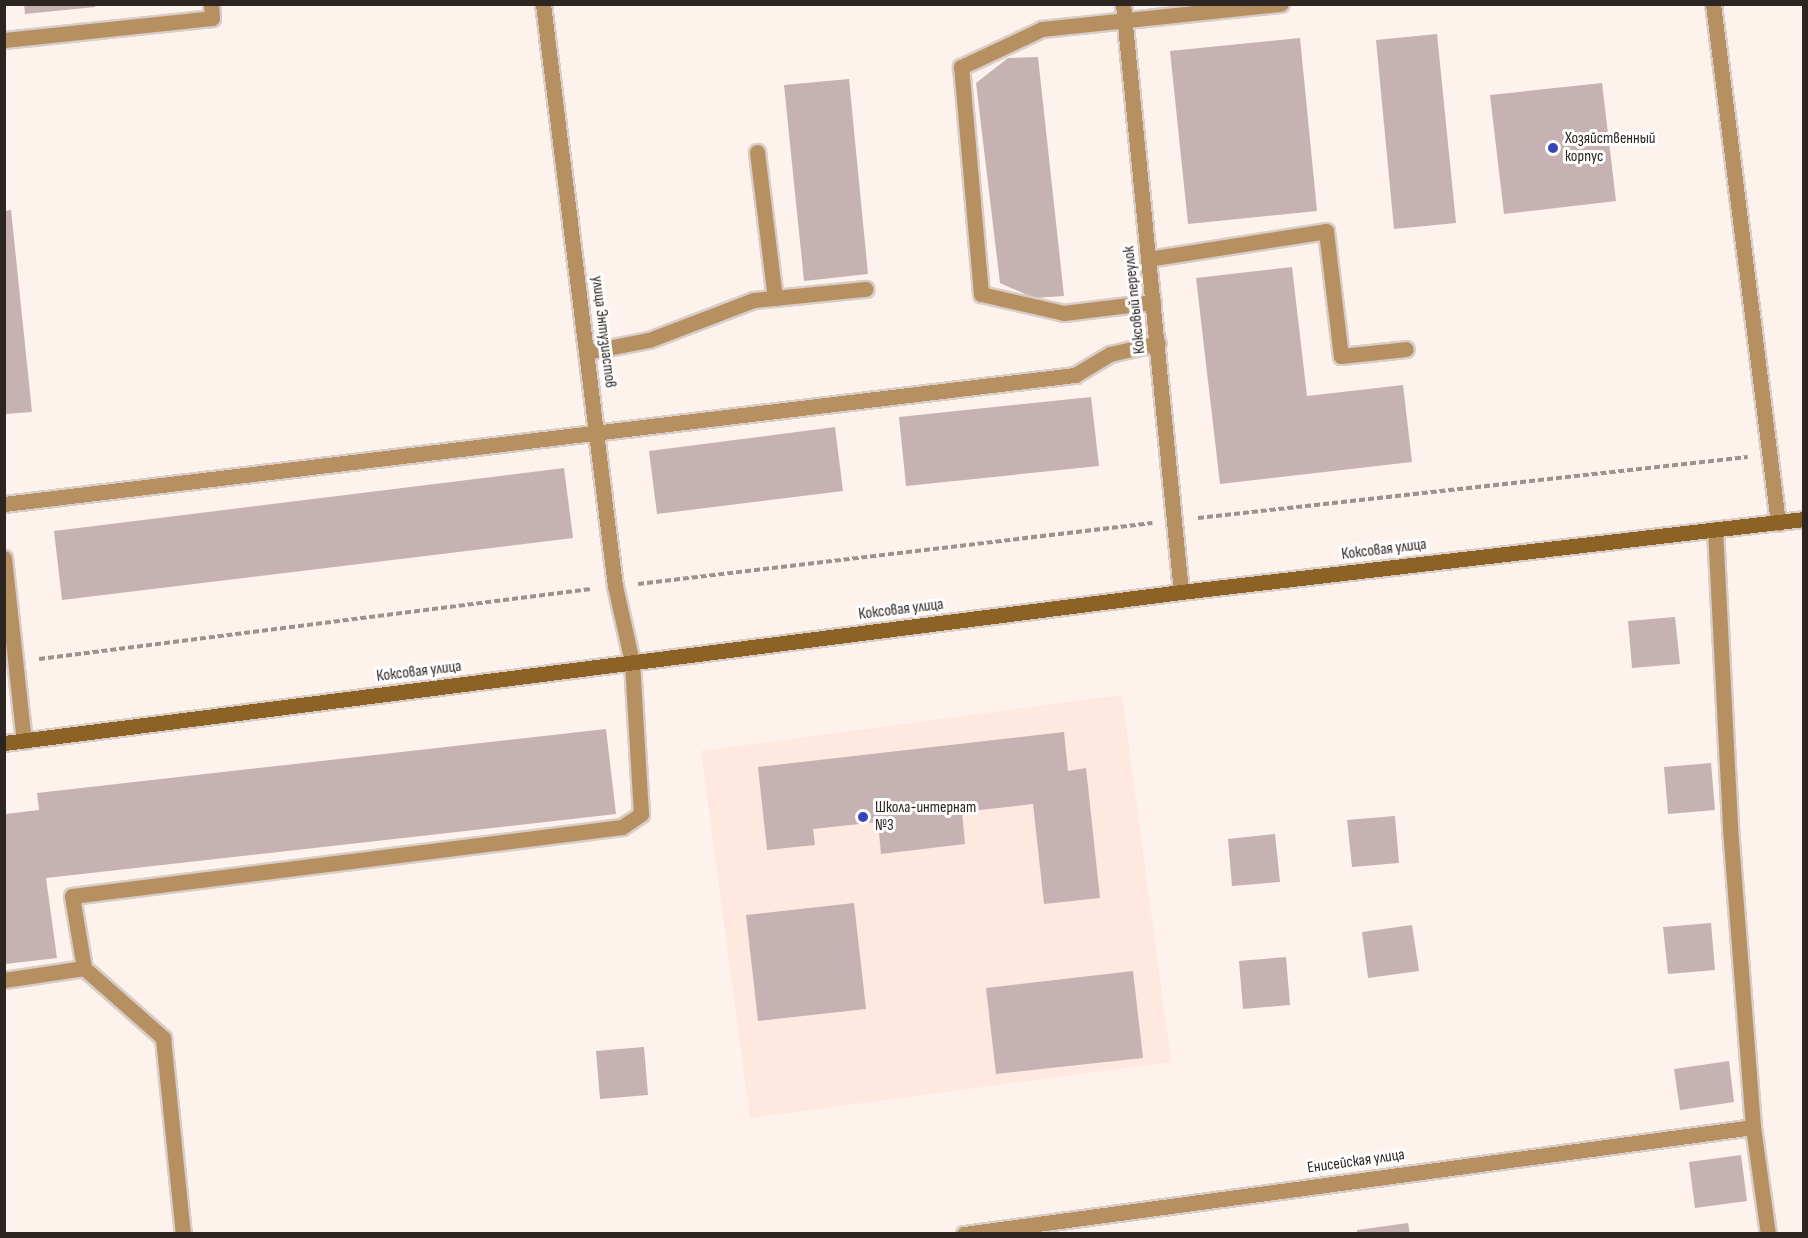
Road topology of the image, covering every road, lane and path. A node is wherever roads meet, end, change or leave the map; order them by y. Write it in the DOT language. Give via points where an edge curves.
graph roads {
  1 [pos="211,4"];
  2 [pos="543,4"];
  3 [pos="1123,4"];
  4 [pos="1281,4"];
  5 [pos="1713,4"];
  6 [pos="1125,23"];
  7 [pos="4,40"];
  8 [pos="757,152"];
  9 [pos="1148,259"];
  10 [pos="865,289"];
  11 [pos="776,298"];
  12 [pos="1153,302"];
  13 [pos="1158,343"];
  14 [pos="1406,349"];
  15 [pos="587,352"];
  16 [pos="598,436"];
  17 [pos="1770,455"];
  18 [pos="4,504"];
  19 [pos="1803,519"];
  20 [pos="1177,520"];
  21 [pos="1778,523"];
  22 [pos="1715,529"];
  23 [pos="4,558"];
  24 [pos="615,586"];
  25 [pos="1180,592"];
  26 [pos="16,662"];
  27 [pos="632,662"];
  28 [pos="24,741"];
  29 [pos="4,743"];
  30 [pos="84,968"];
  31 [pos="4,980"];
  32 [pos="1753,1127"];
  33 [pos="183,1233"];
  34 [pos="964,1233"];
  35 [pos="1768,1233"];
  1 -- 7 [label="street" via="213,18"];
  2 -- 15 [label="street, улица Энтузиастов"];
  3 -- 6 [label="street, Коксовый переулок"];
  4 -- 6 [label="street"];
  5 -- 17 [label="street"];
  6 -- 9 [label="street, Коксовый переулок"];
  6 -- 12 [label="street" via="1042,29 961,67 981,294 1064,313"];
  8 -- 11 [label="street"];
  9 -- 12 [label="street, Коксовый переулок"];
  9 -- 14 [label="street" via="1326,231 1341,356"];
  10 -- 11 [label="street"];
  11 -- 15 [label="street" via="754,300 649,339"];
  12 -- 13 [label="street, Коксовый переулок"];
  13 -- 16 [label="street" via="1110,354 1075,375"];
  13 -- 20 [label="street, Коксовый переулок"];
  15 -- 16 [label="street, улица Энтузиастов"];
  16 -- 18 [label="street"];
  16 -- 24 [label="street, улица Энтузиастов"];
  17 -- 20 [label="path"];
  17 -- 21 [label="street"];
  19 -- 21 [label="main road, Коксовая улица"];
  20 -- 24 [label="path"];
  20 -- 25 [label="street, Коксовый переулок"];
  21 -- 22 [label="main road, Коксовая улица"];
  22 -- 25 [label="main road, Коксовая улица"];
  22 -- 32 [label="street"];
  23 -- 26 [label="street"];
  24 -- 26 [label="path"];
  24 -- 27 [label="street, улица Энтузиастов"];
  25 -- 27 [label="main road, Коксовая улица"];
  26 -- 28 [label="street"];
  27 -- 28 [label="main road, Коксовая улица"];
  27 -- 30 [label="street, улица Энтузиастов" via="641,813 622,827 72,896"];
  28 -- 29 [label="main road, Коксовая улица"];
  30 -- 31 [label="street"];
  30 -- 33 [label="street" via="163,1038"];
  32 -- 34 [label="street, Енисейская улица"];
  32 -- 35 [label="street"];
}
